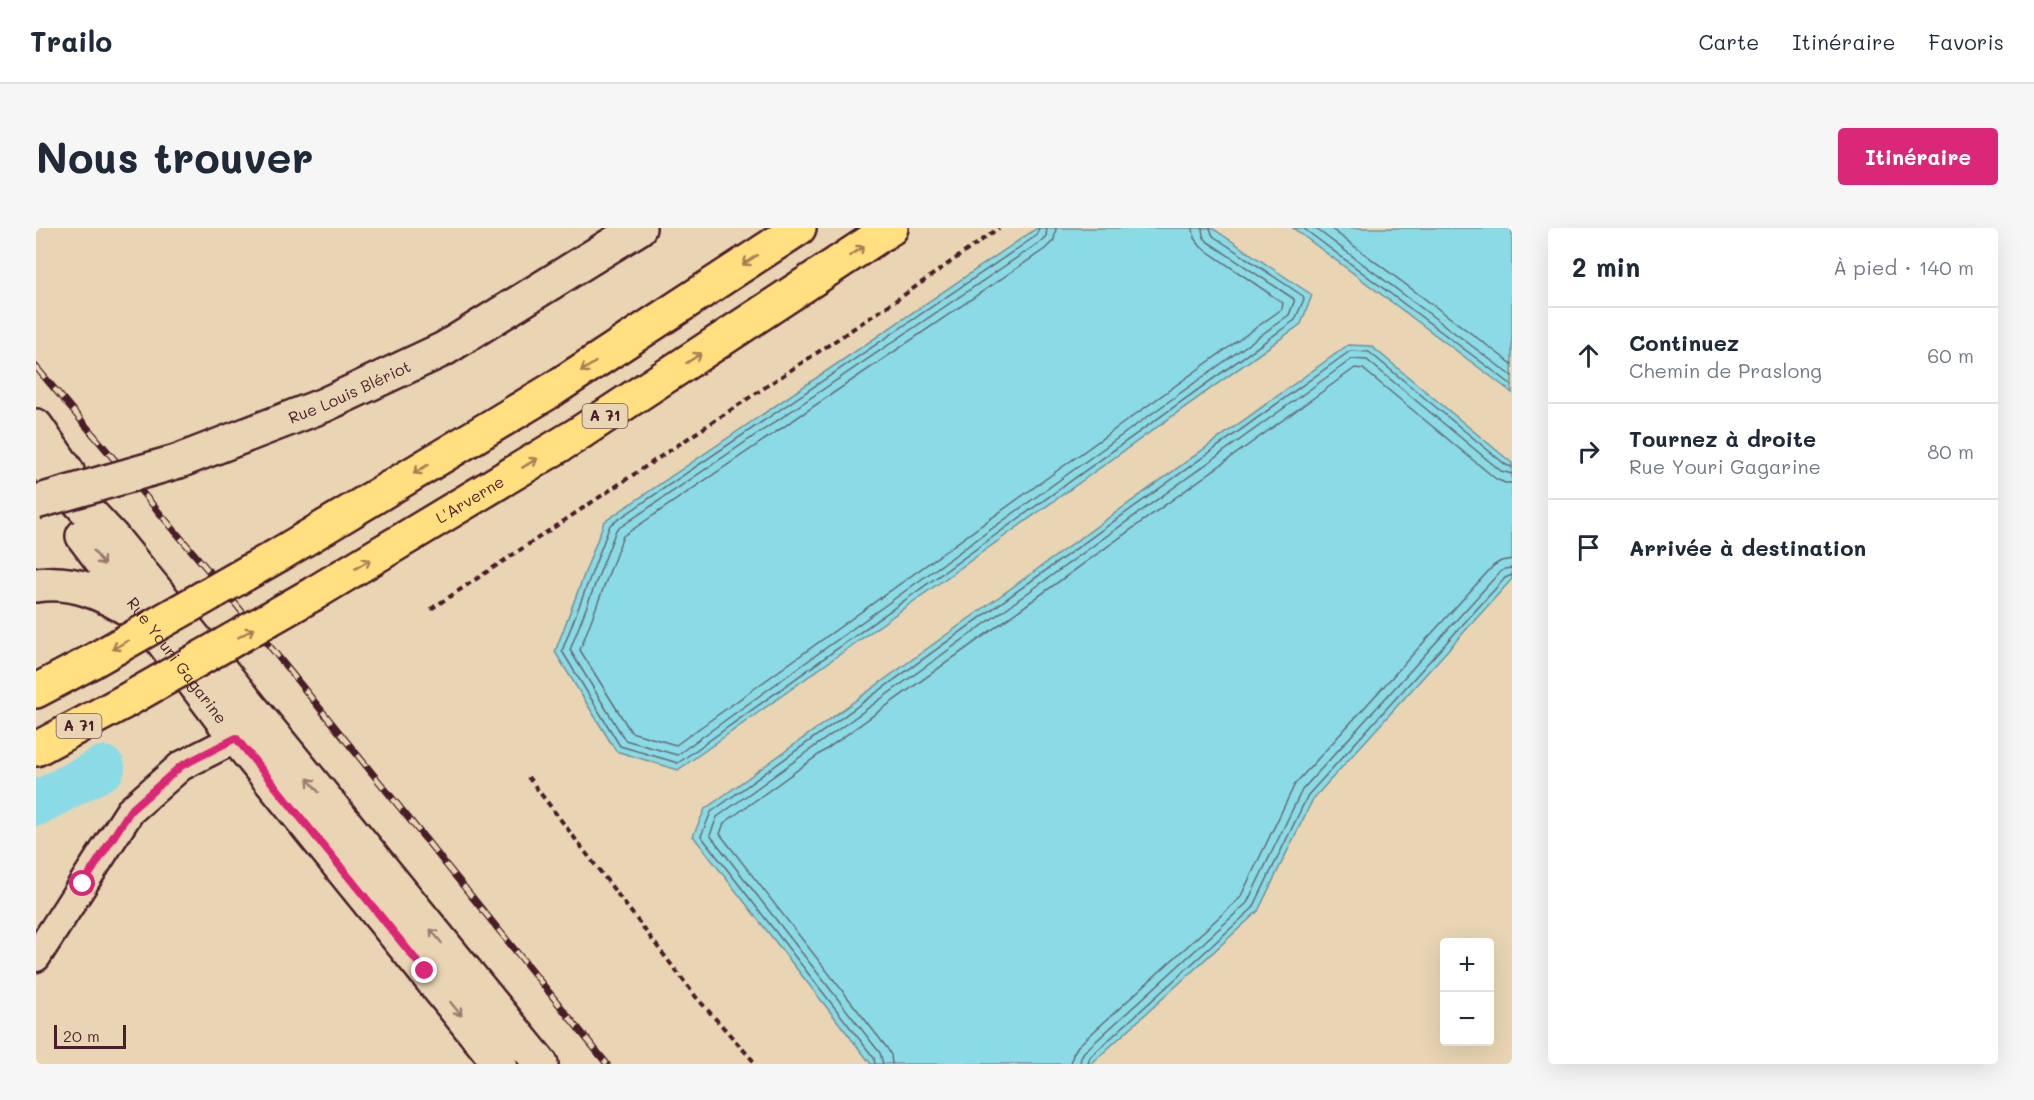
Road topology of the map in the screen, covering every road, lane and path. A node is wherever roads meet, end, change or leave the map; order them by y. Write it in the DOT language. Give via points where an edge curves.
graph roads {
  1 [pos="639,228"];
  2 [pos="799,228"];
  3 [pos="891,228"];
  4 [pos="999,228"];
  5 [pos="36,426"];
  6 [pos="36,456"];
  7 [pos="36,480"];
  8 [pos="36,502"];
  9 [pos="112,537"];
  10 [pos="36,585"];
  11 [pos="431,609"];
  12 [pos="148,621"];
  13 [pos="36,691"];
  14 [pos="236,738"];
  15 [pos="36,749"];
  16 [pos="528,777"];
  17 [pos="36,957"];
  18 [pos="500,1064"];
  19 [pos="541,1064"];
  20 [pos="756,1064"];
  1 -- 8 [label="main road, Rue Louis Blériot, bridge" via="444,349 324,405 178,461"];
  2 -- 13 [label="highway, one-way, bridge" via="552,390 280,554"];
  15 -- 3 [label="highway, L'Arverne / A 71, one-way, bridge" via="313,594 575,436"];
  4 -- 11 [label="path"];
  5 -- 9 [label="main road"];
  6 -- 9 [label="main road"];
  7 -- 12 [label="main road, Rue Youri Gagarine, one-way"];
  19 -- 9 [label="main road, Rue Youri Gagarine, one-way"];
  10 -- 12 [label="main road" via="88,588"];
  12 -- 14 [label="main road, Rue Youri Gagarine"];
  14 -- 17 [label="street" via="181,766 130,811"];
  14 -- 18 [label="main road, Rue Youri Gagarine, one-way"];
  16 -- 20 [label="path" via="696,997"];
}
